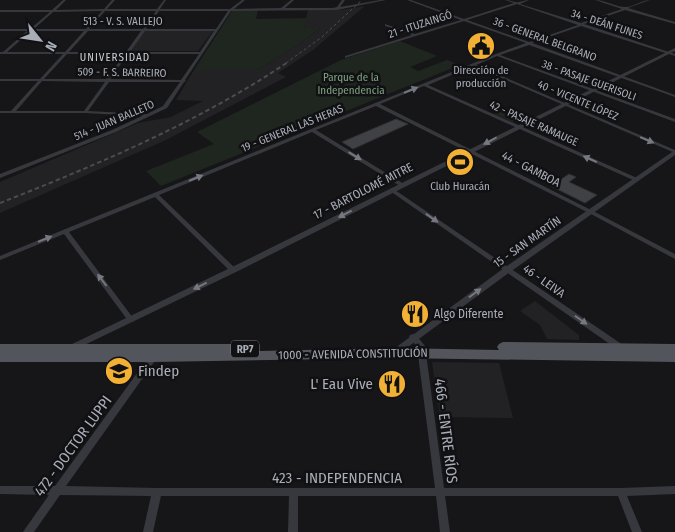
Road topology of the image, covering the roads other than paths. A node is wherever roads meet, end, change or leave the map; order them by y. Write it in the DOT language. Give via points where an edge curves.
graph roads {
  1 [pos="65,0"];
  2 [pos="114,0"];
  3 [pos="165,0"];
  4 [pos="244,0"];
  5 [pos="293,0"];
  6 [pos="344,0"];
  7 [pos="385,0"];
  8 [pos="408,0"];
  9 [pos="506,0"];
  10 [pos="528,0"];
  11 [pos="596,0"];
  12 [pos="649,0"];
  13 [pos="517,4"];
  14 [pos="282,9"];
  15 [pos="337,9"];
  16 [pos="626,9"];
  17 [pos="230,10"];
  18 [pos="0,11"];
  19 [pos="8,11"];
  20 [pos="52,11"];
  21 [pos="104,11"];
  22 [pos="158,11"];
  23 [pos="0,17"];
  24 [pos="464,19"];
  25 [pos="675,23"];
  26 [pos="386,24"];
  27 [pos="582,25"];
  28 [pos="0,30"];
  29 [pos="30,30"];
  30 [pos="87,30"];
  31 [pos="143,30"];
  32 [pos="216,30"];
  33 [pos="414,35"];
  34 [pos="531,43"];
  35 [pos="673,52"];
  36 [pos="2,53"];
  37 [pos="66,53"];
  38 [pos="127,53"];
  39 [pos="201,53"];
  40 [pos="497,55"];
  41 [pos="0,57"];
  42 [pos="346,57"];
  43 [pos="474,65"];
  44 [pos="620,76"];
  45 [pos="0,80"];
  46 [pos="40,80"];
  47 [pos="108,80"];
  48 [pos="184,81"];
  49 [pos="425,85"];
  50 [pos="591,90"];
  51 [pos="675,96"];
  52 [pos="564,103"];
  53 [pos="376,104"];
  54 [pos="0,112"];
  55 [pos="12,112"];
  56 [pos="85,112"];
  57 [pos="148,116"];
  58 [pos="675,121"];
  59 [pos="517,127"];
  60 [pos="314,131"];
  61 [pos="470,151"];
  62 [pos="675,152"];
  63 [pos="0,176"];
  64 [pos="635,179"];
  65 [pos="402,185"];
  66 [pos="392,190"];
  67 [pos="154,194"];
  68 [pos="591,212"];
  69 [pos="65,231"];
  70 [pos="675,257"];
  71 [pos="0,258"];
  72 [pos="233,270"];
  73 [pos="507,270"];
  74 [pos="131,320"];
  75 [pos="413,337"];
  76 [pos="622,348"];
  77 [pos="0,349"];
  78 [pos="675,349"];
  79 [pos="397,350"];
  80 [pos="422,350"];
  81 [pos="66,354"];
  82 [pos="155,354"];
  83 [pos="633,356"];
  84 [pos="675,357"];
  85 [pos="0,358"];
  86 [pos="0,490"];
  87 [pos="675,490"];
  88 [pos="57,491"];
  89 [pos="157,492"];
  90 [pos="294,492"];
  91 [pos="440,492"];
  92 [pos="621,492"];
  93 [pos="28,532"];
  94 [pos="148,532"];
  95 [pos="293,532"];
  96 [pos="445,532"];
  97 [pos="637,532"];
  1 -- 20 [label="street"];
  2 -- 21 [label="street"];
  3 -- 22 [label="street"];
  4 -- 17 [label="street, 514 - JUAN BALLETO"];
  5 -- 14 [label="street"];
  6 -- 15 [label="street"];
  7 -- 15 [label="street"];
  8 -- 24 [label="street, 36 - GENERAL BELGRANO"];
  9 -- 13 [label="street, 34 - DEÁN FUNES"];
  10 -- 13 [label="street, 21 - ITUZAINGÓ"];
  11 -- 16 [label="street"];
  12 -- 16 [label="street, 19 - GENERAL LAS HERAS"];
  13 -- 24 [label="street, 21 - ITUZAINGÓ"];
  13 -- 27 [label="street, 34 - DEÁN FUNES"];
  14 -- 15 [label="street"];
  14 -- 17 [label="street"];
  16 -- 25 [label="street"];
  16 -- 27 [label="street, 19 - GENERAL LAS HERAS"];
  17 -- 22 [label="street"];
  17 -- 32 [label="street, 514 - JUAN BALLETO"];
  18 -- 19 [label="street"];
  19 -- 20 [label="street"];
  19 -- 23 [label="street"];
  20 -- 21 [label="street"];
  20 -- 29 [label="street"];
  21 -- 22 [label="street"];
  21 -- 30 [label="street"];
  22 -- 31 [label="street"];
  24 -- 33 [label="street, 21 - ITUZAINGÓ"];
  24 -- 34 [label="street, 36 - GENERAL BELGRANO"];
  26 -- 33 [label="street"];
  27 -- 34 [label="street, 19 - GENERAL LAS HERAS"];
  27 -- 35 [label="street, 34 - DEÁN FUNES"];
  28 -- 29 [label="street, 513 - V. S. VALLEJO"];
  29 -- 30 [label="street, 513 - V. S. VALLEJO"];
  29 -- 36 [label="street"];
  30 -- 31 [label="street, 513 - V. S. VALLEJO"];
  30 -- 37 [label="street"];
  31 -- 32 [label="street, 513 - V. S. VALLEJO"];
  31 -- 38 [label="street"];
  32 -- 39 [label="street, 514 - JUAN BALLETO"];
  33 -- 42 [label="street, 21 - ITUZAINGÓ"];
  34 -- 40 [label="street, 19 - GENERAL LAS HERAS"];
  34 -- 44 [label="street, 36 - GENERAL BELGRANO"];
  35 -- 44 [label="street, 17 - BARTOLOMÉ MITRE"];
  36 -- 37 [label="street"];
  36 -- 41 [label="street"];
  37 -- 38 [label="street"];
  37 -- 46 [label="street"];
  38 -- 39 [label="street"];
  38 -- 47 [label="street"];
  39 -- 48 [label="street, 514 - JUAN BALLETO"];
  40 -- 43 [label="street, 19 - GENERAL LAS HERAS"];
  40 -- 50 [label="street, 38 - PASAJE GUERISOLI"];
  43 -- 49 [label="street, 19 - GENERAL LAS HERAS"];
  43 -- 52 [label="street, 40 - VICENTE LÓPEZ"];
  44 -- 50 [label="street, 17 - BARTOLOMÉ MITRE"];
  44 -- 51 [label="street, 36 - GENERAL BELGRANO"];
  45 -- 46 [label="street, 509 - F. S. BARREIRO"];
  46 -- 47 [label="street, 509 - F. S. BARREIRO"];
  46 -- 55 [label="street"];
  47 -- 48 [label="street, 509 - F. S. BARREIRO"];
  47 -- 56 [label="street"];
  48 -- 57 [label="street, 514 - JUAN BALLETO" via="167,105"];
  53 -- 49 [label="street, 19 - GENERAL LAS HERAS, one-way"];
  49 -- 59 [label="street, 42 - PASAJE RAMAUGE"];
  50 -- 52 [label="street, 17 - BARTOLOMÉ MITRE"];
  50 -- 58 [label="street, 38 - PASAJE GUERISOLI"];
  52 -- 59 [label="street, 17 - BARTOLOMÉ MITRE"];
  52 -- 62 [label="street, 40 - VICENTE LÓPEZ, one-way"];
  53 -- 60 [label="street, 19 - GENERAL LAS HERAS"];
  53 -- 61 [label="street, 44 - GAMBOA"];
  54 -- 55 [label="street"];
  55 -- 56 [label="street"];
  56 -- 57 [label="street"];
  57 -- 63 [label="street, 514 - JUAN BALLETO"];
  59 -- 61 [label="street, 17 - BARTOLOMÉ MITRE, one-way"];
  64 -- 59 [label="street, 42 - PASAJE RAMAUGE, one-way"];
  60 -- 65 [label="street, one-way"];
  67 -- 60 [label="street, 19 - GENERAL LAS HERAS, one-way"];
  61 -- 65 [label="street, 17 - BARTOLOMÉ MITRE"];
  61 -- 68 [label="street, 44 - GAMBOA"];
  62 -- 64 [label="street, 15 - SAN MARTÍN"];
  64 -- 68 [label="street, 15 - SAN MARTÍN"];
  65 -- 66 [label="street, 17 - BARTOLOMÉ MITRE"];
  66 -- 72 [label="street, 17 - BARTOLOMÉ MITRE, one-way"];
  66 -- 73 [label="street, 46 - LEIVA, one-way"];
  67 -- 69 [label="street, 19 - GENERAL LAS HERAS"];
  67 -- 72 [label="street"];
  68 -- 70 [label="street, 44 - GAMBOA"];
  68 -- 73 [label="street, 15 - SAN MARTÍN"];
  71 -- 69 [label="street, 19 - GENERAL LAS HERAS, one-way"];
  74 -- 69 [label="street, one-way"];
  72 -- 74 [label="street, 17 - BARTOLOMÉ MITRE, one-way"];
  75 -- 73 [label="street, 15 - SAN MARTÍN, one-way"];
  73 -- 76 [label="street, 46 - LEIVA, one-way"];
  74 -- 81 [label="street, 17 - BARTOLOMÉ MITRE"];
  75 -- 79 [label="street, 15 - SAN MARTÍN"];
  75 -- 80 [label="street"];
  76 -- 78 [label="main road, 1000 - AVENIDA CONSTITUCIÓN / RP7"];
  76 -- 80 [label="main road, 1000 - AVENIDA CONSTITUCIÓN / RP7"];
  76 -- 83 [label="street, 46 - LEIVA"];
  77 -- 81 [label="main road, 1000 - AVENIDA CONSTITUCIÓN / RP7"];
  79 -- 80 [label="main road, 1000 - AVENIDA CONSTITUCIÓN / RP7"];
  79 -- 82 [label="main road, 1000 - AVENIDA CONSTITUCIÓN / RP7"];
  80 -- 83 [label="main road, 1000 - AVENIDA CONSTITUCIÓN / RP7"];
  80 -- 91 [label="street, 466 - ENTRE RÍOS"];
  81 -- 82 [label="main road, 1000 - AVENIDA CONSTITUCIÓN / RP7"];
  81 -- 85 [label="main road, 1000 - AVENIDA CONSTITUCIÓN / RP7"];
  82 -- 88 [label="street, 472 - DOCTOR LUPPI"];
  83 -- 84 [label="main road, 1000 - AVENIDA CONSTITUCIÓN / RP7"];
  86 -- 88 [label="street, 423 - INDEPENDENCIA"];
  87 -- 92 [label="street, 423 - INDEPENDENCIA"];
  88 -- 89 [label="street, 423 - INDEPENDENCIA"];
  88 -- 93 [label="street, 472 - DOCTOR LUPPI"];
  89 -- 90 [label="street, 423 - INDEPENDENCIA"];
  89 -- 94 [label="street"];
  90 -- 91 [label="street, 423 - INDEPENDENCIA"];
  90 -- 95 [label="street"];
  91 -- 92 [label="street, 423 - INDEPENDENCIA"];
  91 -- 96 [label="street, 466 - ENTRE RÍOS"];
  92 -- 97 [label="street"];
}
